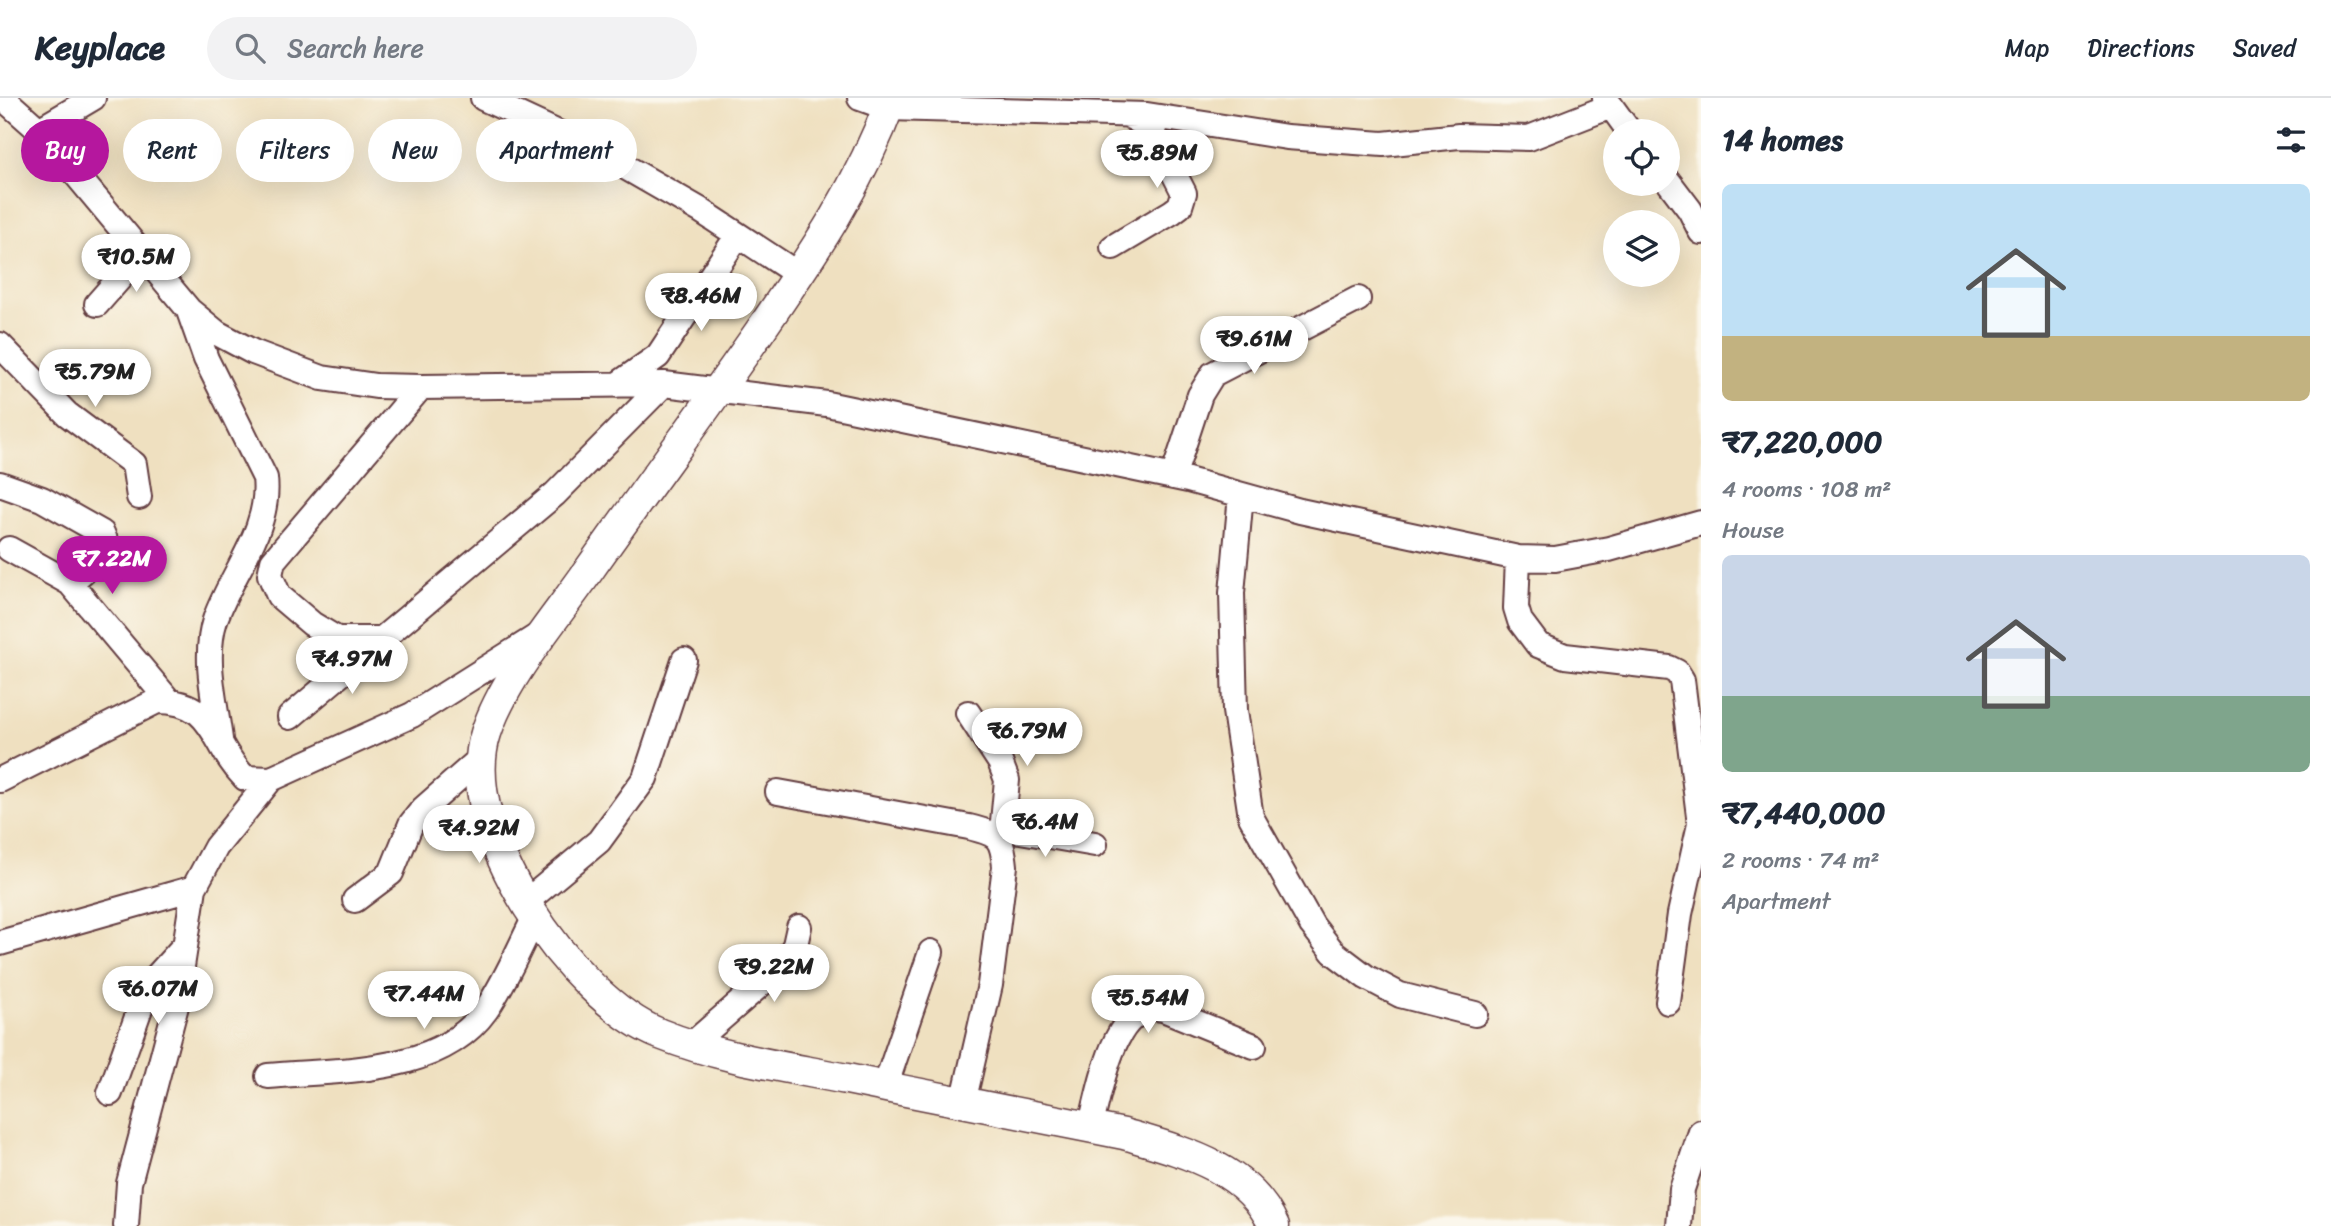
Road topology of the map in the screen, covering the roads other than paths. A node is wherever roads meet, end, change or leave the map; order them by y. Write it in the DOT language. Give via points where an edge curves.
graph roads {
  1 [pos="4,98"];
  2 [pos="93,98"];
  3 [pos="484,98"];
  4 [pos="860,98"];
  5 [pos="1608,102"];
  6 [pos="890,103"];
  7 [pos="1128,115"];
  8 [pos="27,119"];
  9 [pos="58,119"];
  10 [pos="1620,119"];
  11 [pos="82,182"];
  12 [pos="1679,196"];
  13 [pos="1701,232"];
  14 [pos="738,235"];
  15 [pos="1113,247"];
  16 [pos="141,254"];
  17 [pos="799,275"];
  18 [pos="1358,299"];
  19 [pos="97,304"];
  20 [pos="189,310"];
  21 [pos="0,345"];
  22 [pos="664,384"];
  23 [pos="617,385"];
  24 [pos="421,387"];
  25 [pos="718,391"];
  26 [pos="1173,477"];
  27 [pos="0,484"];
  28 [pos="1241,495"];
  29 [pos="139,497"];
  30 [pos="1695,524"];
  31 [pos="9,549"];
  32 [pos="1518,558"];
  33 [pos="70,583"];
  34 [pos="543,633"];
  35 [pos="382,639"];
  36 [pos="684,660"];
  37 [pos="169,701"];
  38 [pos="968,713"];
  39 [pos="290,717"];
  40 [pos="222,746"];
  41 [pos="481,758"];
  42 [pos="271,779"];
  43 [pos="0,780"];
  44 [pos="778,792"];
  45 [pos="1002,835"];
  46 [pos="1095,845"];
  47 [pos="194,888"];
  48 [pos="355,900"];
  49 [pos="531,908"];
  50 [pos="799,927"];
  51 [pos="0,943"];
  52 [pos="185,945"];
  53 [pos="930,952"];
  54 [pos="1668,1002"];
  55 [pos="1475,1014"];
  56 [pos="691,1045"];
  57 [pos="1254,1046"];
  58 [pos="268,1076"];
  59 [pos="885,1087"];
  60 [pos="110,1093"];
  61 [pos="963,1102"];
  62 [pos="1090,1128"];
  63 [pos="1701,1132"];
  64 [pos="126,1226"];
  65 [pos="1274,1226"];
  66 [pos="1679,1226"];
  1 -- 8 [label="street"];
  2 -- 9 [label="street"];
  3 -- 14 [label="street" via="601,153"];
  4 -- 6 [label="street"];
  5 -- 7 [label="street" via="1529,138 1459,136 1405,144 1287,137"];
  5 -- 10 [label="street"];
  6 -- 7 [label="street"];
  6 -- 17 [label="main road" via="844,207"];
  7 -- 15 [label="street" via="1151,128 1184,193 1172,212"];
  11 -- 16 [label="street"];
  12 -- 13 [label="street"];
  14 -- 17 [label="street"];
  14 -- 23 [label="street" via="658,356"];
  16 -- 19 [label="street"];
  16 -- 20 [label="street"];
  17 -- 25 [label="main road"];
  18 -- 26 [label="street" via="1213,374 1200,395"];
  20 -- 24 [label="street" via="217,333 290,367 376,386"];
  20 -- 40 [label="street" via="206,359 265,478 267,496 263,517 215,620 210,644"];
  21 -- 29 [label="street" via="67,414 134,464"];
  22 -- 23 [label="street"];
  22 -- 25 [label="street"];
  22 -- 35 [label="street" via="555,494"];
  23 -- 24 [label="street"];
  24 -- 35 [label="street" via="273,561 270,575 279,596 337,639"];
  25 -- 26 [label="street" via="827,404"];
  25 -- 34 [label="main road"];
  26 -- 28 [label="street"];
  27 -- 33 [label="street" via="41,499 102,533 105,540 100,557"];
  28 -- 32 [label="street"];
  28 -- 55 [label="street" via="1232,593 1235,711 1251,817 1312,925 1333,952 1400,995"];
  30 -- 32 [label="street" via="1609,549 1555,559"];
  31 -- 33 [label="street"];
  32 -- 54 [label="street" via="1516,608 1538,645 1564,656 1669,668 1682,680 1700,824 1680,914"];
  33 -- 37 [label="street"];
  34 -- 41 [label="main road" via="496,708"];
  34 -- 42 [label="street" via="412,715"];
  35 -- 39 [label="street"];
  36 -- 49 [label="street" via="645,778 599,841"];
  37 -- 40 [label="street" via="196,709"];
  37 -- 43 [label="street" via="157,702"];
  38 -- 45 [label="street" via="1007,780"];
  40 -- 42 [label="street" via="245,778"];
  41 -- 48 [label="street" via="423,809 411,824 391,873"];
  41 -- 49 [label="main road" via="481,784 495,839"];
  42 -- 47 [label="street" via="216,847"];
  44 -- 45 [label="street"];
  45 -- 46 [label="street"];
  45 -- 61 [label="street" via="1005,866 990,985"];
  47 -- 51 [label="street"];
  47 -- 52 [label="street"];
  49 -- 56 [label="main road" via="607,1002 634,1021"];
  49 -- 58 [label="street" via="486,1011 468,1031 441,1049 382,1065"];
  50 -- 56 [label="street" via="784,964"];
  52 -- 60 [label="street" via="148,986"];
  52 -- 64 [label="street" via="176,1006 129,1183"];
  53 -- 59 [label="street"];
  56 -- 59 [label="main road"];
  57 -- 62 [label="street" via="1163,1009 1151,1007 1136,1013 1116,1038"];
  59 -- 61 [label="main road"];
  61 -- 62 [label="main road"];
  62 -- 65 [label="main road" via="1160,1145 1223,1171 1248,1187"];
  63 -- 66 [label="street" via="1682,1188"];
}
